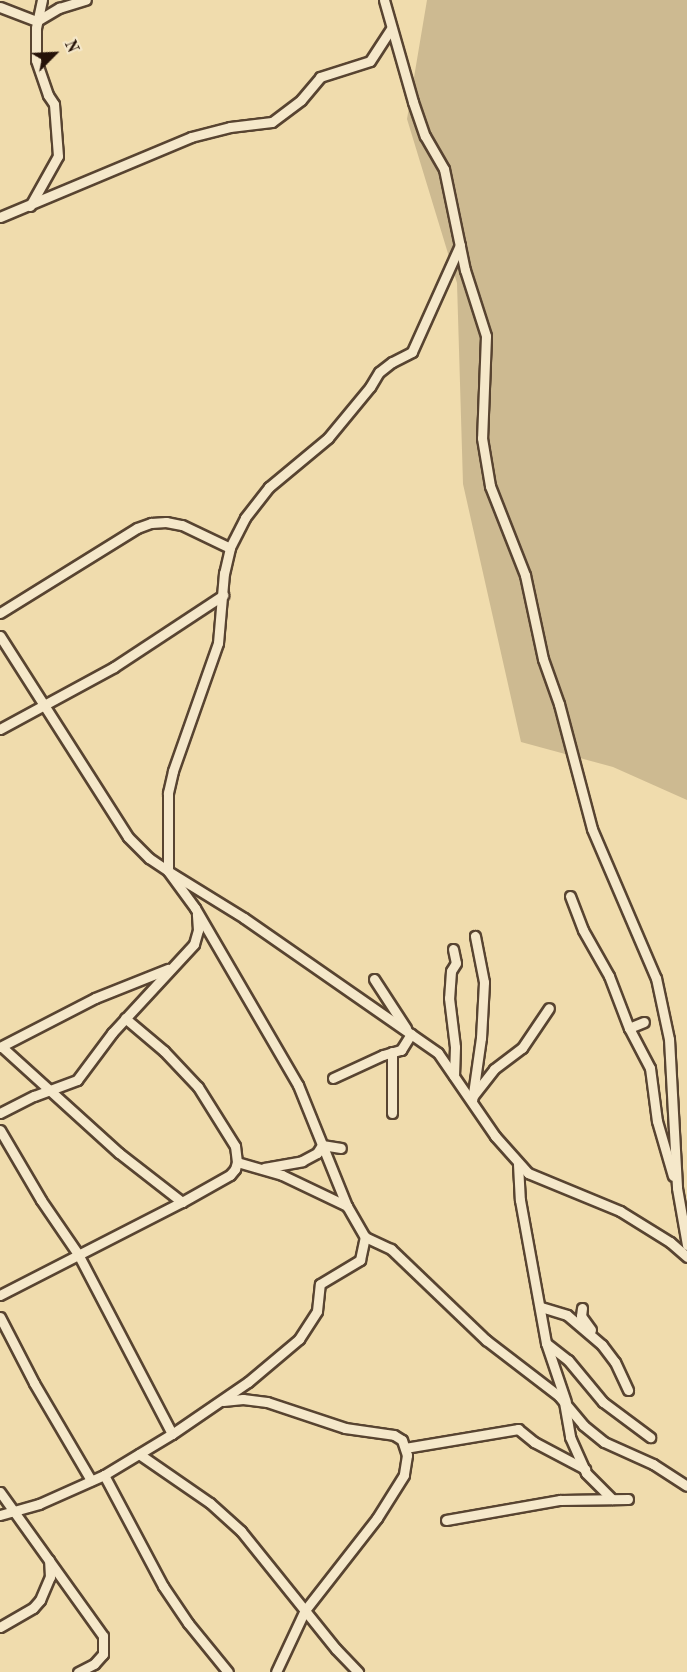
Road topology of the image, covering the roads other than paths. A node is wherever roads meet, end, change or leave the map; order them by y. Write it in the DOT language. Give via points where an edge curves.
graph roads {
  1 [pos="42,0"];
  2 [pos="86,0"];
  3 [pos="384,0"];
  4 [pos="0,7"];
  5 [pos="37,21"];
  6 [pos="391,29"];
  7 [pos="30,206"];
  8 [pos="0,217"];
  9 [pos="460,245"];
  10 [pos="230,548"];
  11 [pos="223,595"];
  12 [pos="0,613"];
  13 [pos="0,636"];
  14 [pos="43,703"];
  15 [pos="0,729"];
  16 [pos="168,871"];
  17 [pos="570,896"];
  18 [pos="195,908"];
  19 [pos="475,936"];
  20 [pos="453,949"];
  21 [pos="173,967"];
  22 [pos="374,979"];
  23 [pos="549,1008"];
  24 [pos="125,1018"];
  25 [pos="644,1022"];
  26 [pos="629,1028"];
  27 [pos="410,1034"];
  28 [pos="1,1047"];
  29 [pos="392,1052"];
  30 [pos="454,1076"];
  31 [pos="333,1078"];
  32 [pos="50,1090"];
  33 [pos="472,1099"];
  34 [pos="0,1113"];
  35 [pos="392,1113"];
  36 [pos="0,1130"];
  37 [pos="322,1145"];
  38 [pos="341,1149"];
  39 [pos="237,1162"];
  40 [pos="518,1164"];
  41 [pos="260,1168"];
  42 [pos="677,1188"];
  43 [pos="182,1202"];
  44 [pos="347,1206"];
  45 [pos="365,1237"];
  46 [pos="687,1245"];
  47 [pos="78,1254"];
  48 [pos="687,1257"];
  49 [pos="0,1295"];
  50 [pos="541,1307"];
  51 [pos="582,1308"];
  52 [pos="0,1317"];
  53 [pos="546,1343"];
  54 [pos="602,1345"];
  55 [pos="628,1390"];
  56 [pos="221,1401"];
  57 [pos="566,1404"];
  58 [pos="172,1434"];
  59 [pos="650,1437"];
  60 [pos="405,1448"];
  61 [pos="139,1454"];
  62 [pos="585,1469"];
  63 [pos="104,1474"];
  64 [pos="91,1480"];
  65 [pos="687,1486"];
  66 [pos="0,1492"];
  67 [pos="612,1499"];
  68 [pos="628,1499"];
  69 [pos="11,1511"];
  70 [pos="0,1515"];
  71 [pos="446,1520"];
  72 [pos="49,1560"];
  73 [pos="305,1610"];
  74 [pos="0,1627"];
  75 [pos="96,1668"];
  76 [pos="78,1672"];
  77 [pos="228,1672"];
  78 [pos="276,1672"];
  79 [pos="358,1672"];
  1 -- 5 [label="street"];
  2 -- 5 [label="street" via="59,8"];
  3 -- 6 [label="street"];
  4 -- 5 [label="street"];
  5 -- 7 [label="street" via="36,60 54,104 58,156"];
  6 -- 7 [label="street" via="370,61 320,77 292,108 272,122 191,137"];
  6 -- 9 [label="street" via="425,136 444,169"];
  7 -- 8 [label="street"];
  9 -- 10 [label="street" via="412,352 379,372 328,438 269,487 245,518"];
  9 -- 42 [label="street" via="486,336 482,438 490,486 525,575 543,659 592,829 656,978 669,1040"];
  10 -- 11 [label="street"];
  10 -- 12 [label="street" via="182,525 151,524 137,528"];
  11 -- 14 [label="street" via="114,667"];
  11 -- 16 [label="street" via="218,643 168,793"];
  13 -- 14 [label="street"];
  14 -- 15 [label="street"];
  14 -- 16 [label="street" via="128,837"];
  16 -- 18 [label="street"];
  16 -- 27 [label="street" via="244,918"];
  17 -- 26 [label="street"];
  18 -- 21 [label="street" via="198,930 194,944"];
  18 -- 37 [label="street" via="298,1085"];
  19 -- 33 [label="street" via="484,982"];
  20 -- 30 [label="street" via="456,963 451,970 449,998"];
  21 -- 24 [label="street"];
  21 -- 28 [label="street" via="95,998"];
  22 -- 27 [label="street"];
  23 -- 33 [label="street" via="522,1048 494,1070"];
  24 -- 32 [label="street" via="77,1080"];
  24 -- 39 [label="street" via="198,1087 235,1146"];
  25 -- 26 [label="street"];
  26 -- 42 [label="street" via="650,1068 657,1121"];
  27 -- 29 [label="street" via="401,1050"];
  27 -- 30 [label="street" via="438,1053"];
  28 -- 32 [label="street"];
  29 -- 31 [label="street"];
  29 -- 35 [label="street"];
  30 -- 33 [label="street"];
  32 -- 34 [label="street"];
  32 -- 43 [label="street" via="119,1153"];
  33 -- 40 [label="street"];
  36 -- 47 [label="street"];
  37 -- 38 [label="street"];
  37 -- 41 [label="street" via="317,1153 302,1161"];
  37 -- 44 [label="street"];
  39 -- 41 [label="street"];
  39 -- 43 [label="street" via="230,1175"];
  40 -- 48 [label="street" via="542,1181 620,1210"];
  40 -- 50 [label="street" via="520,1200"];
  41 -- 44 [label="street"];
  42 -- 46 [label="street"];
  43 -- 47 [label="street"];
  44 -- 45 [label="street"];
  45 -- 56 [label="street" via="360,1260 320,1284 317,1311 299,1339"];
  45 -- 57 [label="street" via="391,1249 486,1340"];
  47 -- 49 [label="street"];
  47 -- 58 [label="street"];
  50 -- 53 [label="street"];
  50 -- 54 [label="street" via="563,1312"];
  51 -- 54 [label="street" via="583,1320"];
  52 -- 64 [label="street"];
  53 -- 57 [label="street"];
  53 -- 59 [label="street" via="568,1360 603,1402"];
  54 -- 55 [label="street"];
  56 -- 58 [label="street"];
  56 -- 60 [label="street" via="243,1399 276,1405 345,1428 394,1435"];
  57 -- 62 [label="street" via="570,1437"];
  57 -- 65 [label="street" via="604,1442 653,1464"];
  58 -- 61 [label="street"];
  60 -- 62 [label="street" via="518,1429"];
  60 -- 73 [label="street" via="404,1475 377,1518"];
  61 -- 63 [label="street"];
  61 -- 73 [label="street" via="210,1503 241,1531"];
  62 -- 67 [label="street"];
  63 -- 64 [label="street"];
  63 -- 77 [label="street" via="163,1586"];
  64 -- 69 [label="street" via="39,1504"];
  66 -- 69 [label="street"];
  67 -- 68 [label="street"];
  67 -- 71 [label="street" via="560,1500"];
  69 -- 70 [label="street"];
  69 -- 72 [label="street"];
  72 -- 74 [label="street" via="50,1577 40,1600"];
  72 -- 75 [label="street" via="104,1636 103,1654"];
  73 -- 78 [label="street"];
  73 -- 79 [label="street"];
  75 -- 76 [label="street"];
}
